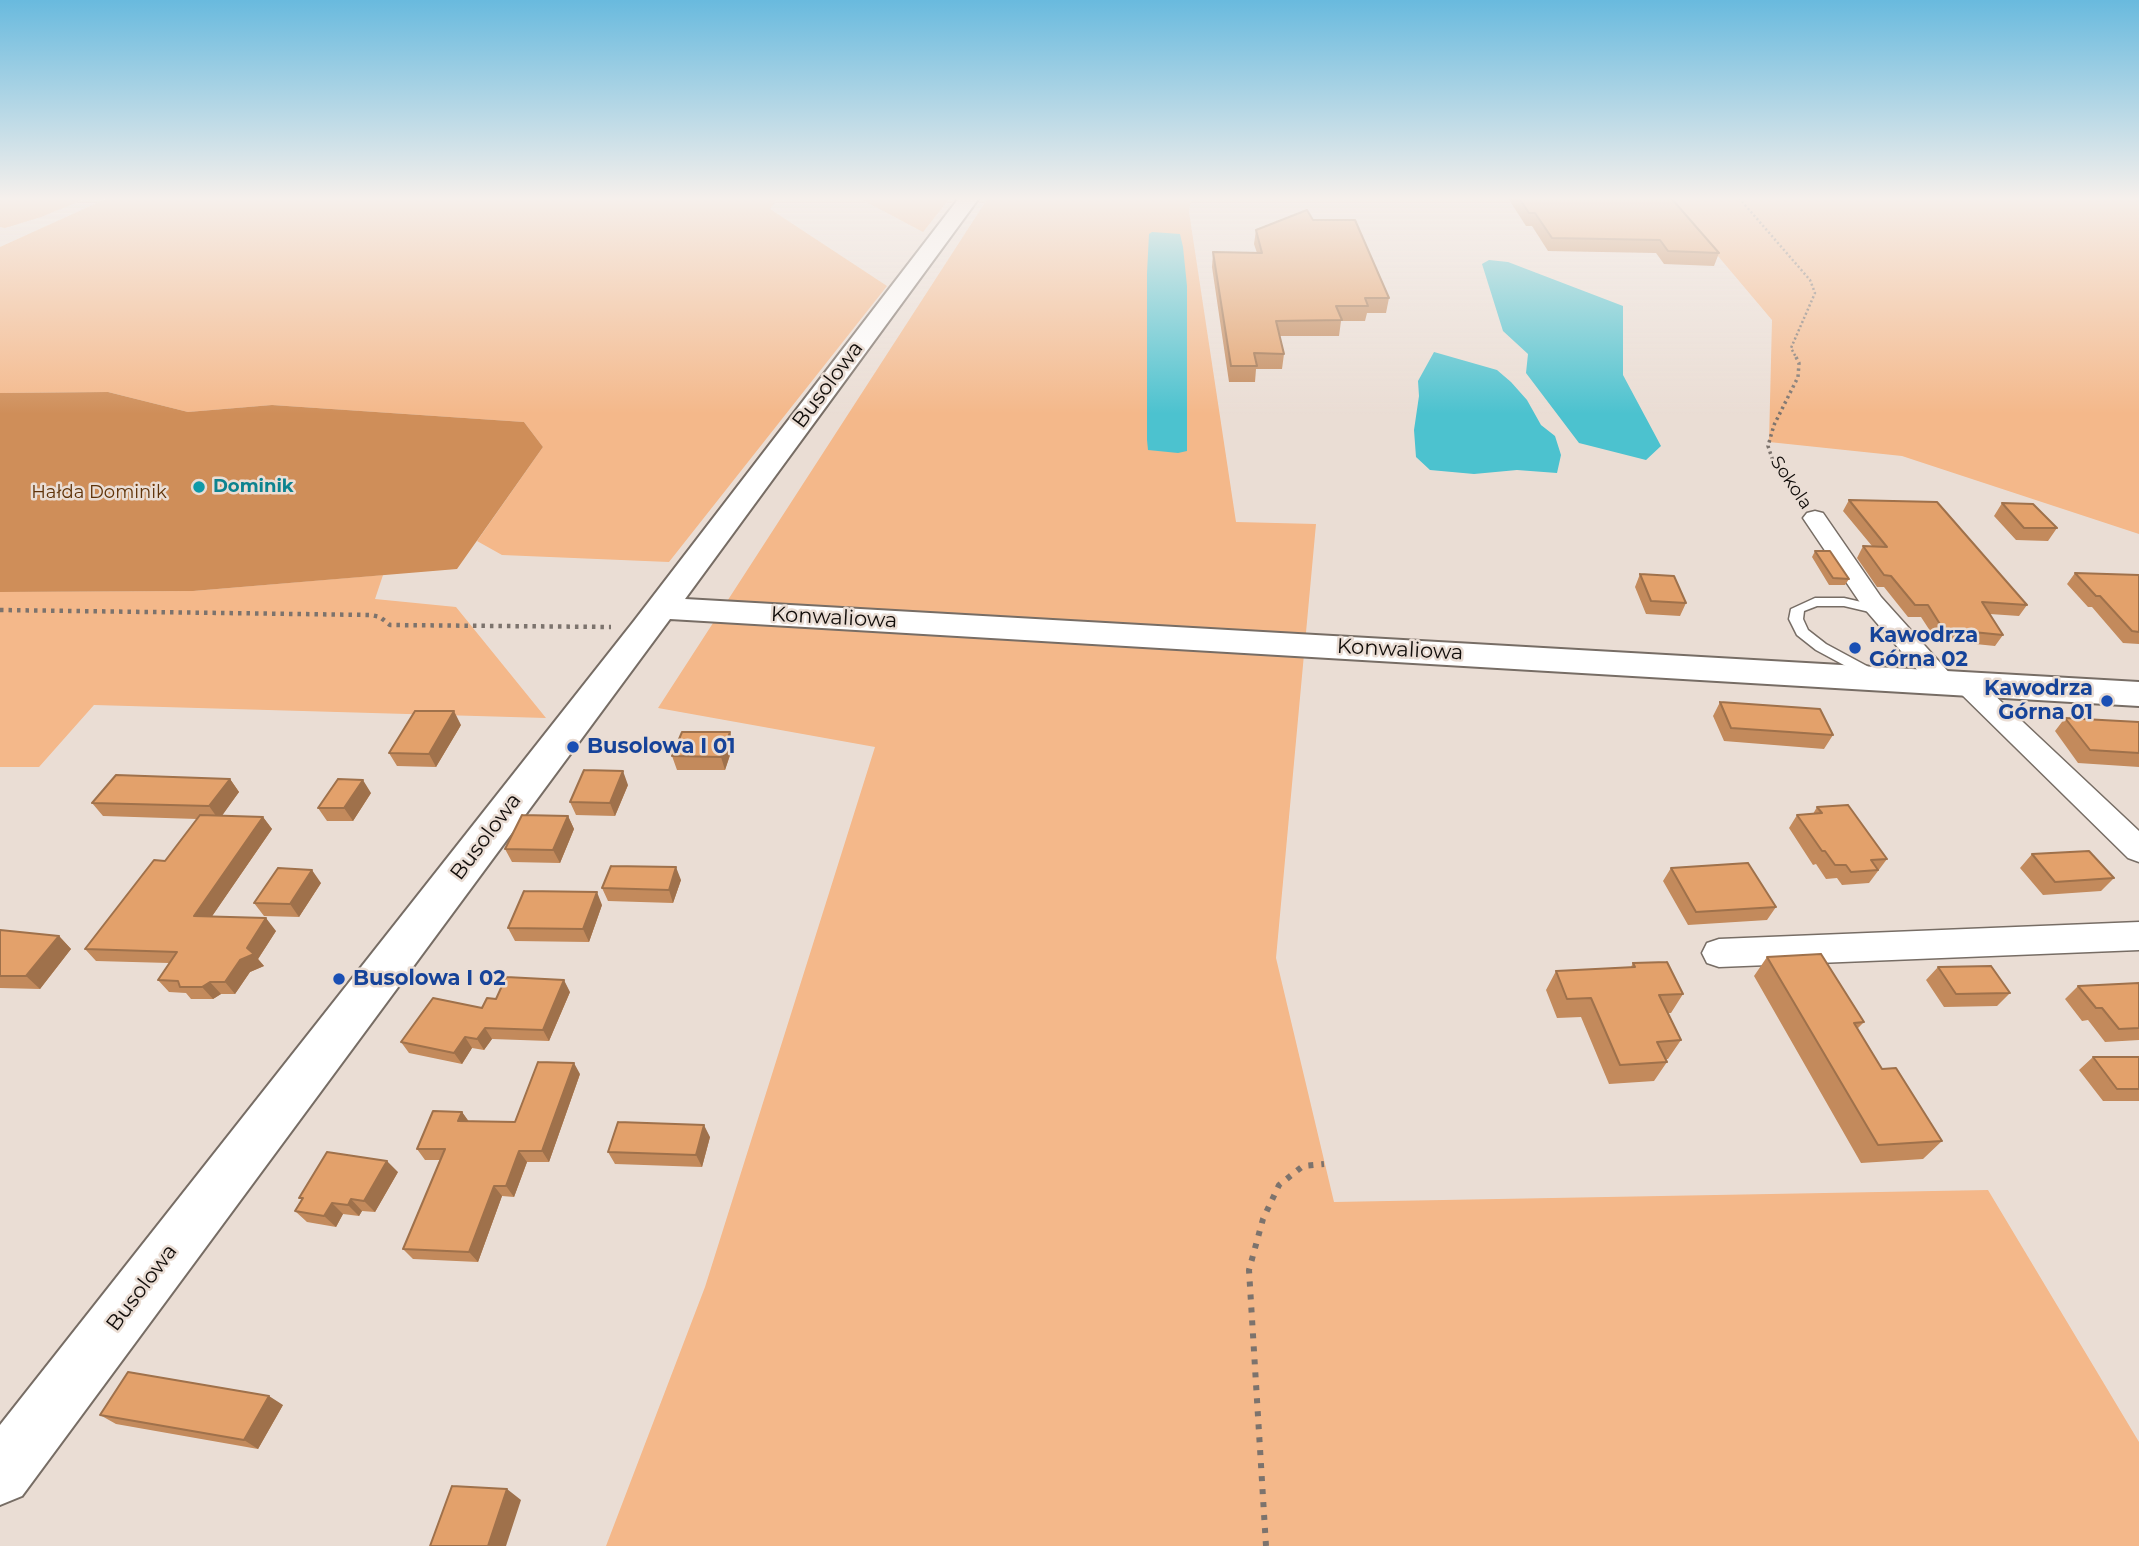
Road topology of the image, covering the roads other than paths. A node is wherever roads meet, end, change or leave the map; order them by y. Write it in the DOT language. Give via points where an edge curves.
graph roads {
  1 [pos="914,270"];
  2 [pos="1815,518"];
  3 [pos="1878,610"];
  4 [pos="654,618"];
  5 [pos="1878,677"];
  6 [pos="1953,682"];
  7 [pos="2139,694"];
  8 [pos="2139,850"];
  9 [pos="2139,936"];
  10 [pos="1718,953"];
  11 [pos="0,1474"];
  1 -- 4 [label="street, Busolowa"];
  2 -- 3 [label="street, Sokola"];
  3 -- 5 [label="lane" via="1844,602 1815,602 1798,609 1796,619 1802,632 1821,647"];
  3 -- 6 [label="street, Sokola"];
  4 -- 5 [label="street, Konwaliowa"];
  4 -- 11 [label="street, Busolowa"];
  5 -- 6 [label="street, Konwaliowa"];
  6 -- 7 [label="street, Konwaliowa"];
  6 -- 8 [label="street, Sokola"];
  9 -- 10 [label="street"];
}
